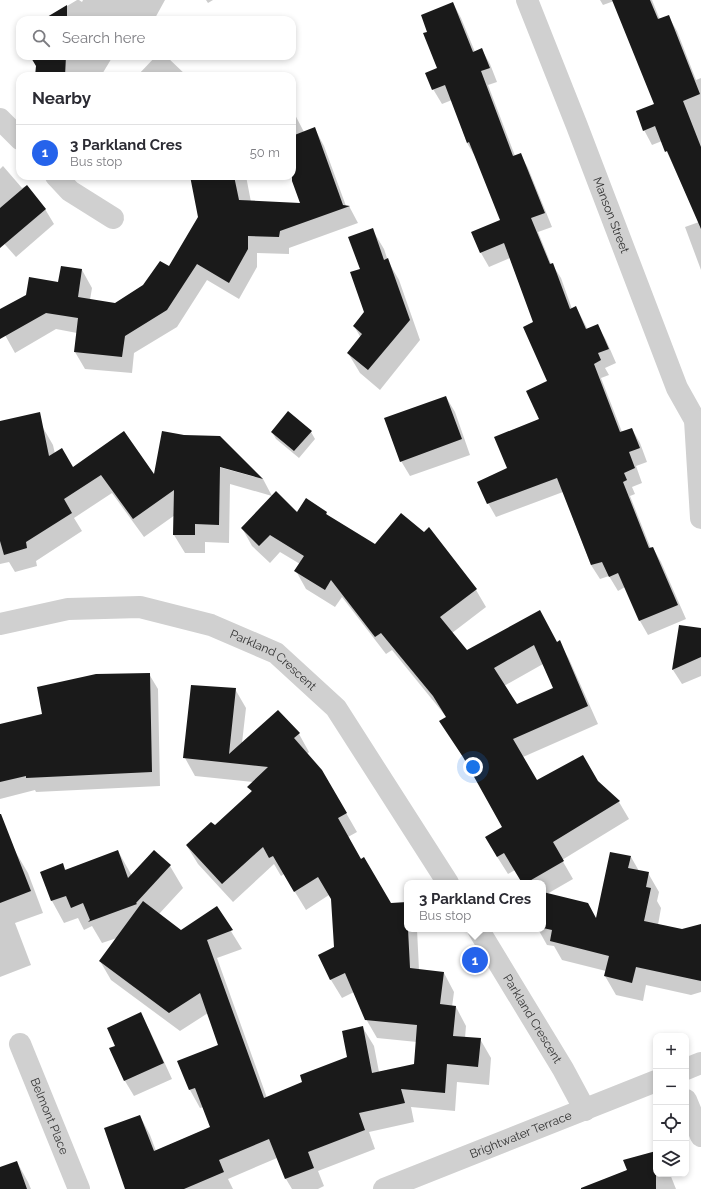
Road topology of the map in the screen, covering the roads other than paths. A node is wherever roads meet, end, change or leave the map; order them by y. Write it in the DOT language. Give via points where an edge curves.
graph roads {
  1 [pos="527,0"];
  2 [pos="0,119"];
  3 [pos="16,135"];
  4 [pos="60,180"];
  5 [pos="113,218"];
  6 [pos="698,423"];
  7 [pos="701,518"];
  8 [pos="0,624"];
  9 [pos="446,880"];
  10 [pos="480,932"];
  11 [pos="20,1044"];
  12 [pos="701,1063"];
  13 [pos="689,1068"];
  14 [pos="653,1082"];
  15 [pos="688,1105"];
  16 [pos="585,1110"];
  17 [pos="701,1136"];
  18 [pos="78,1189"];
  19 [pos="384,1189"];
  1 -- 6 [label="street, Manson Street" via="677,388"];
  2 -- 3 [label="street"];
  4 -- 5 [label="street" via="70,191"];
  6 -- 7 [label="street"];
  8 -- 9 [label="street, Parkland Crescent" via="68,609 140,607 211,625 276,653 336,708"];
  10 -- 16 [label="street, Parkland Crescent"];
  11 -- 18 [label="street, Belmont Place"];
  12 -- 13 [label="street"];
  14 -- 16 [label="street, Brightwater Terrace"];
  15 -- 17 [label="street"];
  16 -- 19 [label="street, Brightwater Terrace"];
}
